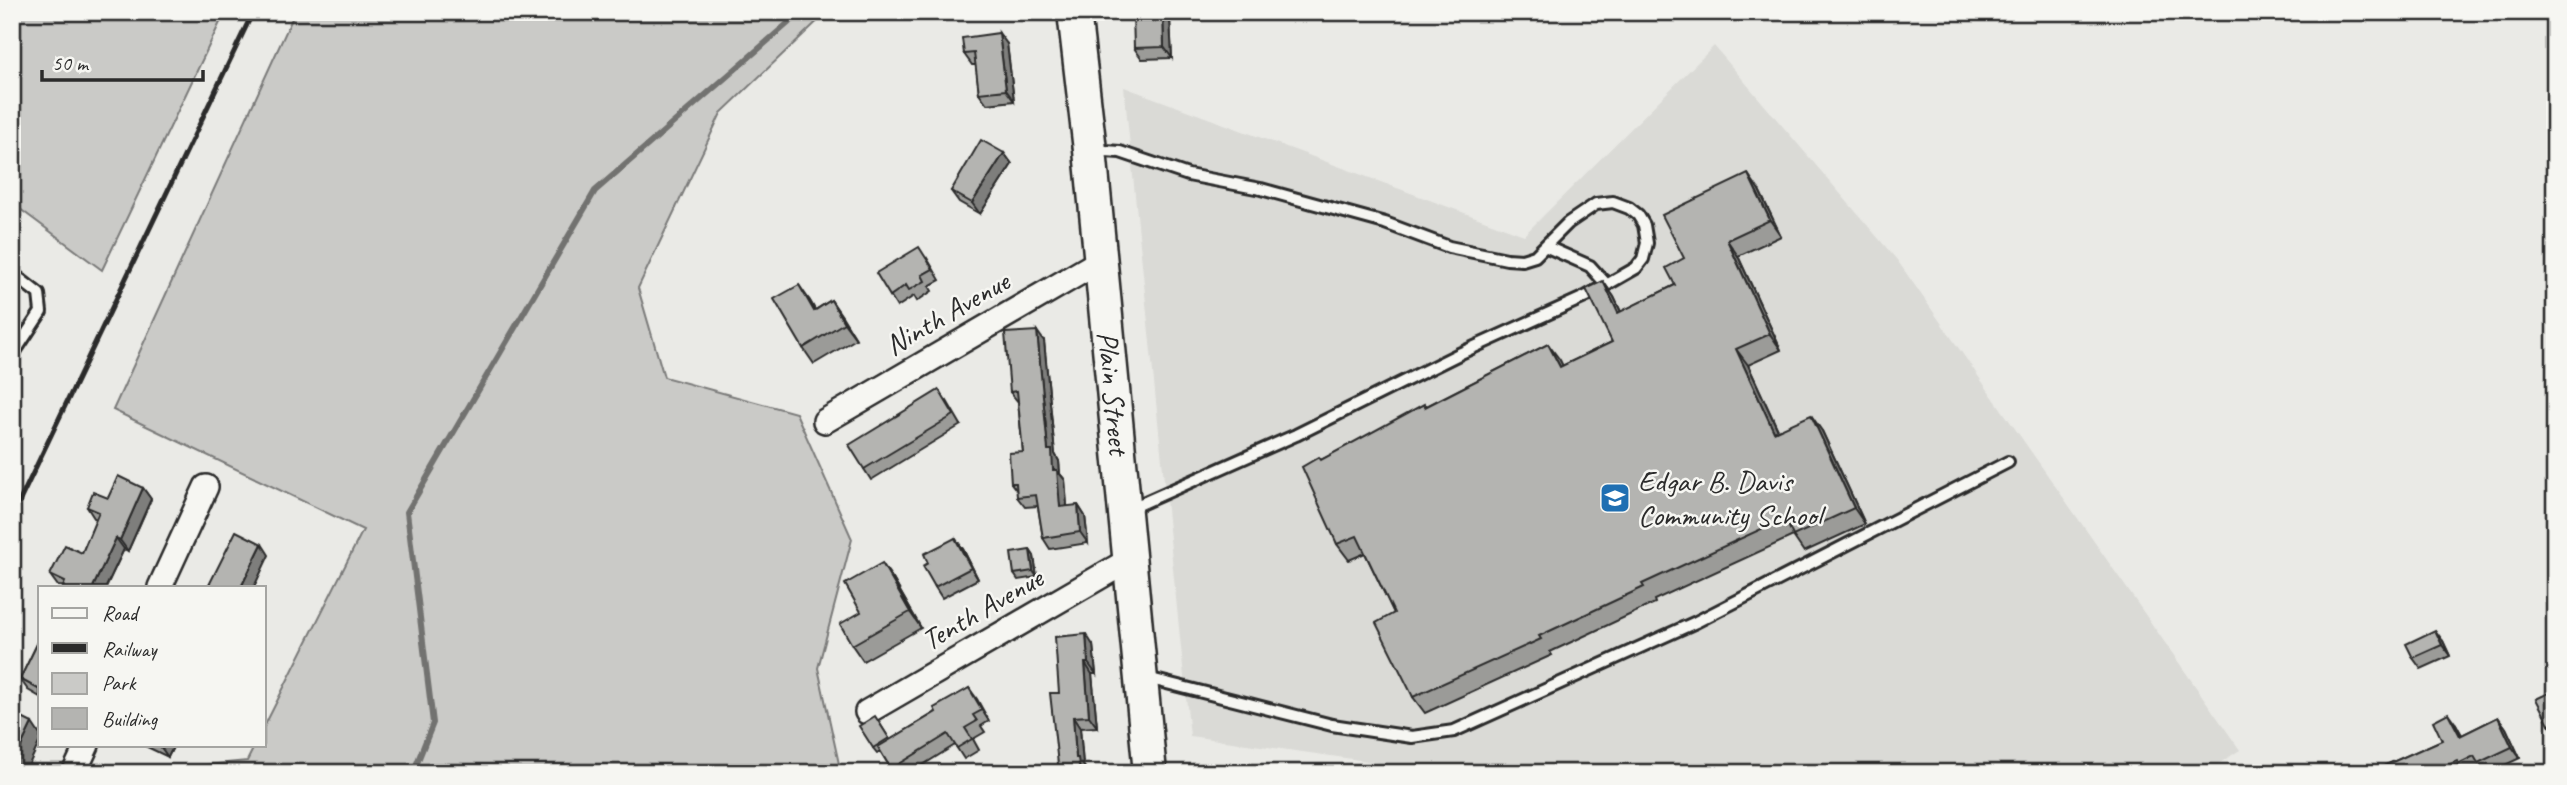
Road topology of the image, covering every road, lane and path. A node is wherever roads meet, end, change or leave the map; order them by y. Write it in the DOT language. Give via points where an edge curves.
graph roads {
  1 [pos="1074,12"];
  2 [pos="1090,150"];
  3 [pos="1547,247"];
  4 [pos="1100,261"];
  5 [pos="12,274"];
  6 [pos="1607,285"];
  7 [pos="12,356"];
  8 [pos="825,421"];
  9 [pos="2008,462"];
  10 [pos="206,487"];
  11 [pos="1125,511"];
  12 [pos="1129,560"];
  13 [pos="160,586"];
  14 [pos="1140,676"];
  15 [pos="867,712"];
  16 [pos="87,746"];
  17 [pos="74,773"];
  18 [pos="1150,773"];
  1 -- 2 [label="main road, Plain Street"];
  2 -- 3 [label="lane" via="1120,152 1188,174 1261,189 1487,256 1522,260"];
  2 -- 4 [label="main road, Plain Street"];
  3 -- 6 [label="lane" via="1590,266"];
  3 -- 6 [label="lane" via="1568,223 1596,204 1613,202 1629,208 1644,225 1646,252 1636,268"];
  4 -- 8 [label="street, Ninth Avenue"];
  4 -- 11 [label="main road, Plain Street"];
  5 -- 7 [label="lane" via="38,294 41,312"];
  6 -- 11 [label="lane" via="1296,435"];
  9 -- 14 [label="lane" via="1696,622 1454,731 1412,737 1332,725"];
  10 -- 13 [label="street"];
  11 -- 12 [label="main road, Plain Street"];
  12 -- 14 [label="main road, Plain Street"];
  12 -- 15 [label="street, Tenth Avenue"];
  14 -- 18 [label="main road, Plain Street"];
  16 -- 17 [label="street"];
}
